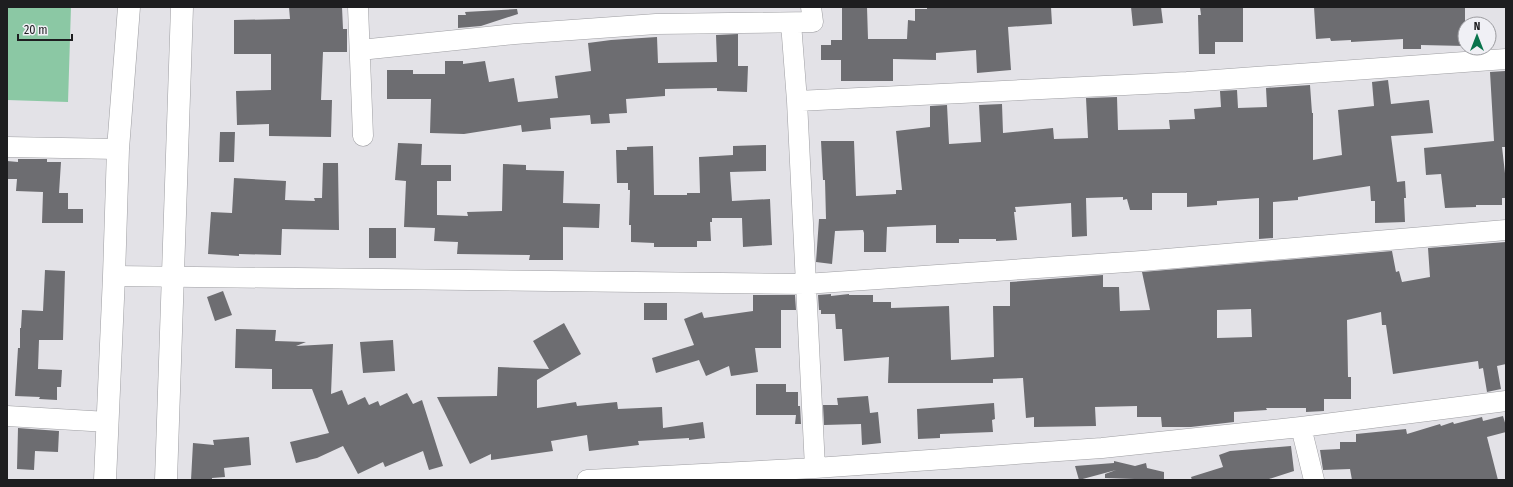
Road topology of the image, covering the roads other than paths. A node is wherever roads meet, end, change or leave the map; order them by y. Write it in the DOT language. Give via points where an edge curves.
graph roads {
  1 [pos="129,7"];
  2 [pos="182,7"];
  3 [pos="358,7"];
  4 [pos="811,7"];
  5 [pos="791,23"];
  6 [pos="360,50"];
  7 [pos="1506,59"];
  8 [pos="797,101"];
  9 [pos="363,136"];
  10 [pos="7,147"];
  11 [pos="118,149"];
  12 [pos="1506,230"];
  13 [pos="114,276"];
  14 [pos="173,277"];
  15 [pos="806,284"];
  16 [pos="1506,401"];
  17 [pos="7,416"];
  18 [pos="108,422"];
  19 [pos="1301,427"];
  20 [pos="815,468"];
  21 [pos="105,480"];
  22 [pos="166,480"];
  23 [pos="587,480"];
  24 [pos="1314,480"];
  1 -- 11 [label="main road"];
  2 -- 14 [label="main road"];
  3 -- 6 [label="street"];
  4 -- 5 [label="street" via="813,22"];
  5 -- 6 [label="street" via="656,24 515,34"];
  5 -- 8 [label="street"];
  6 -- 9 [label="street"];
  7 -- 8 [label="street" via="1187,82"];
  8 -- 15 [label="street"];
  10 -- 11 [label="street"];
  11 -- 13 [label="main road"];
  12 -- 15 [label="street" via="1150,260"];
  13 -- 14 [label="street"];
  13 -- 18 [label="main road"];
  14 -- 15 [label="street"];
  14 -- 22 [label="main road"];
  15 -- 20 [label="street"];
  16 -- 19 [label="street"];
  17 -- 18 [label="street"];
  18 -- 21 [label="main road"];
  19 -- 20 [label="street" via="1102,448"];
  19 -- 24 [label="street"];
  20 -- 23 [label="street"];
}
